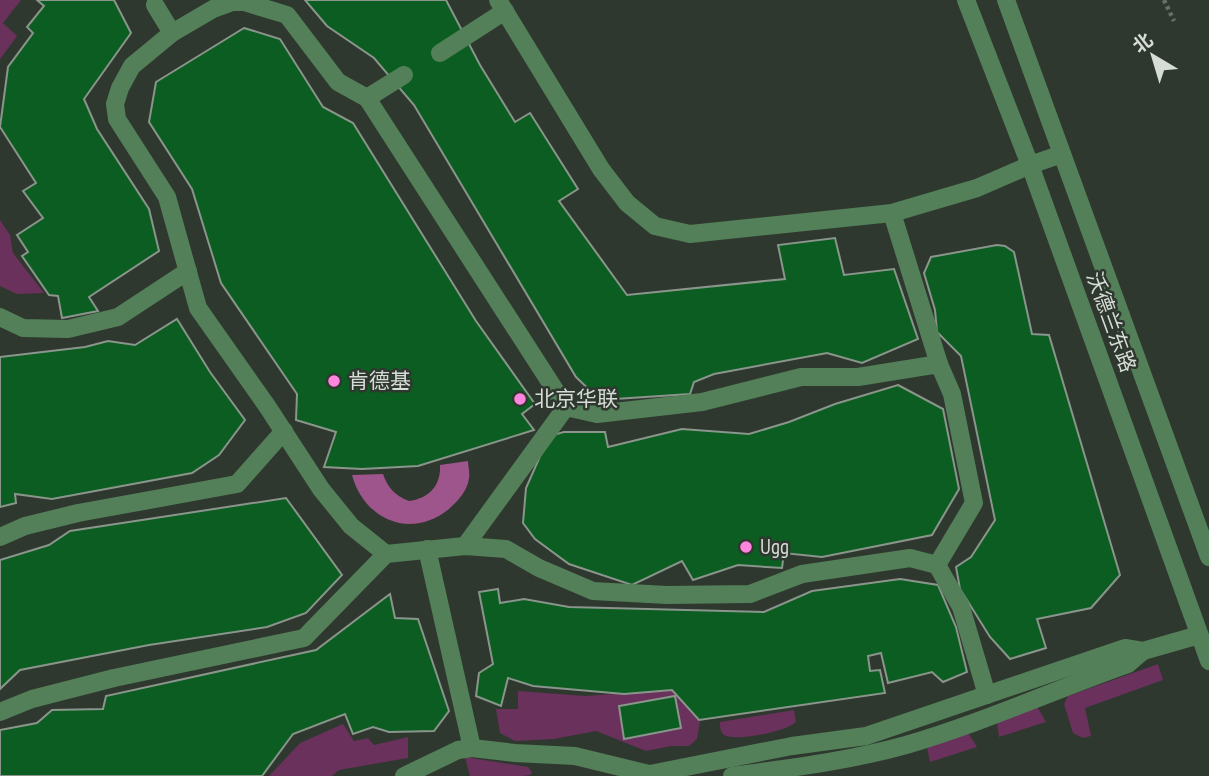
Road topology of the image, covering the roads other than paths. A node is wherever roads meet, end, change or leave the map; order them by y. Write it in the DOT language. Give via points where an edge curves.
graph roads {
  1 [pos="966,0"];
  2 [pos="1006,0"];
  3 [pos="155,5"];
  4 [pos="502,5"];
  5 [pos="172,33"];
  6 [pos="440,53"];
  7 [pos="404,75"];
  8 [pos="367,99"];
  9 [pos="1062,154"];
  10 [pos="1030,165"];
  11 [pos="892,213"];
  12 [pos="188,271"];
  13 [pos="0,317"];
  14 [pos="939,365"];
  15 [pos="566,407"];
  16 [pos="284,431"];
  17 [pos="0,537"];
  18 [pos="465,546"];
  19 [pos="427,549"];
  20 [pos="386,554"];
  21 [pos="1209,557"];
  22 [pos="937,565"];
  23 [pos="1199,635"];
  24 [pos="1209,661"];
  25 [pos="1036,688"];
  26 [pos="987,695"];
  27 [pos="0,712"];
  28 [pos="471,748"];
  29 [pos="645,775"];
  30 [pos="404,776"];
  31 [pos="732,776"];
  1 -- 10 [label="street, 沃德兰东路"];
  2 -- 9 [label="street, 沃德兰东路"];
  3 -- 5 [label="street"];
  4 -- 6 [label="street"];
  4 -- 11 [label="street" via="601,169 627,203 655,226 690,234"];
  5 -- 8 [label="street" via="232,2 287,15 338,82"];
  5 -- 12 [label="street" via="132,66 115,104 117,119 167,197"];
  7 -- 8 [label="street"];
  8 -- 15 [label="street"];
  9 -- 10 [label="street"];
  9 -- 21 [label="street, 沃德兰东路"];
  10 -- 11 [label="street" via="978,188"];
  10 -- 23 [label="street, 沃德兰东路"];
  11 -- 14 [label="street"];
  12 -- 13 [label="street" via="118,317 68,329 23,328"];
  12 -- 16 [label="street" via="198,308"];
  14 -- 15 [label="street" via="858,377 801,377 702,402 597,414"];
  14 -- 22 [label="street" via="952,394 974,503"];
  15 -- 18 [label="street"];
  16 -- 17 [label="street" via="237,484 78,513"];
  16 -- 20 [label="street" via="351,526"];
  18 -- 19 [label="street"];
  18 -- 22 [label="street" via="506,550 593,592 667,596 750,594 802,574 910,558"];
  19 -- 20 [label="street"];
  19 -- 28 [label="street"];
  20 -- 27 [label="street" via="304,638 114,678"];
  22 -- 26 [label="street" via="961,607"];
  23 -- 24 [label="street, 沃德兰东路"];
  23 -- 25 [label="street" via="1143,651 1128,664"];
  25 -- 26 [label="street"];
  25 -- 31 [label="street" via="985,718 906,745 842,760"];
  26 -- 29 [label="street" via="866,736"];
  28 -- 29 [label="street" via="575,756"];
  28 -- 30 [label="street"];
}
